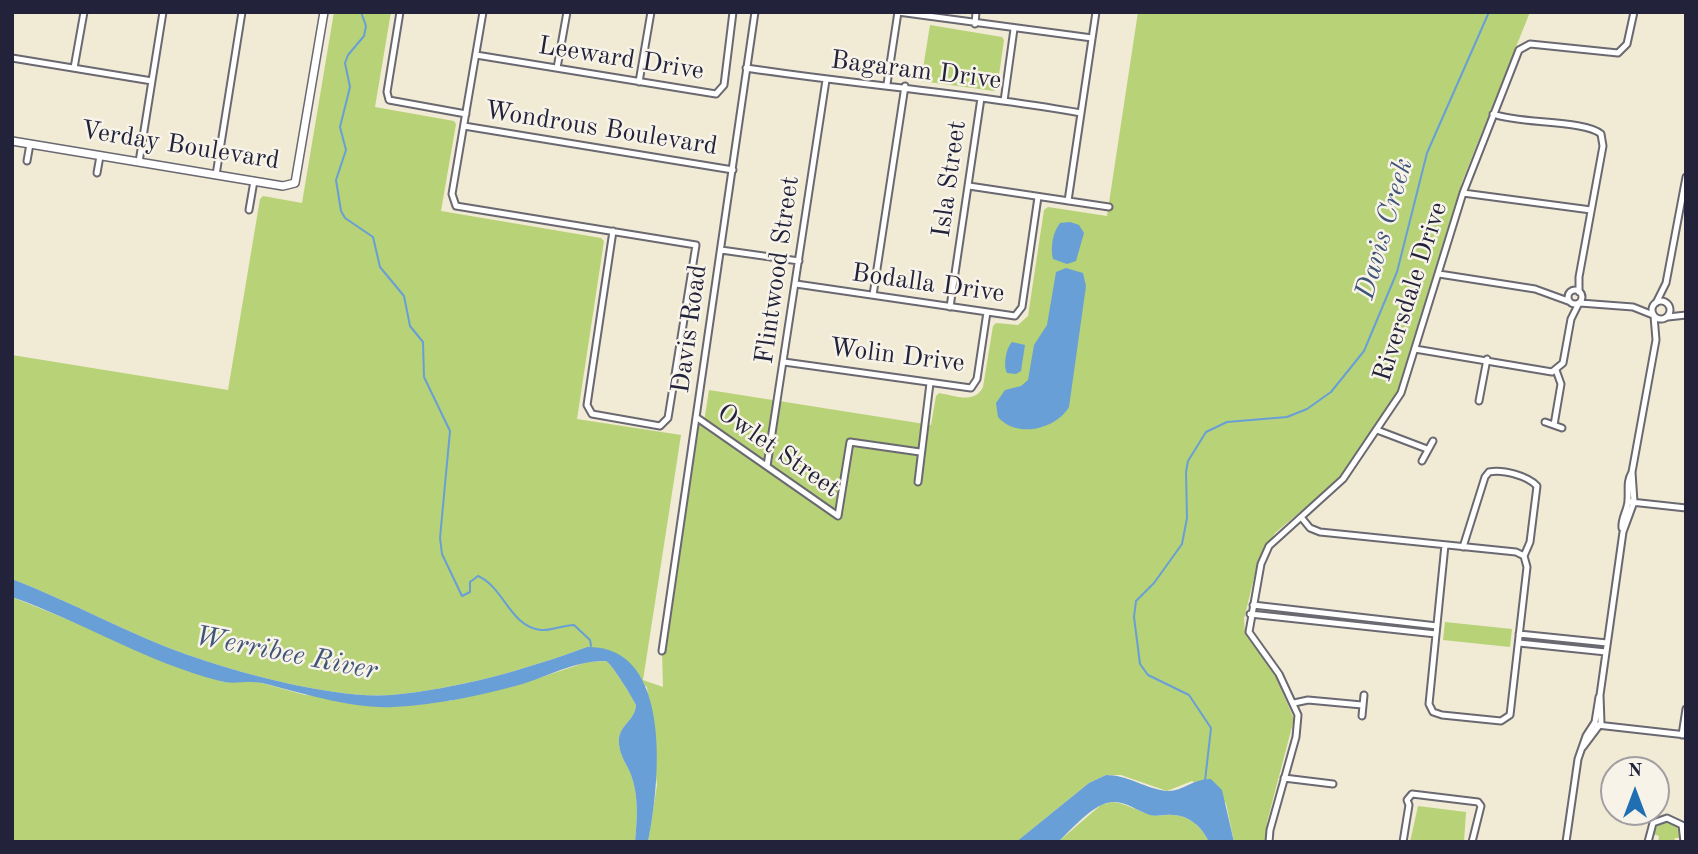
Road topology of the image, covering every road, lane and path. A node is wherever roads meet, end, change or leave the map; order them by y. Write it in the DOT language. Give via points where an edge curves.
graph roads {
  1 [pos="84,12"];
  2 [pos="163,12"];
  3 [pos="242,12"];
  4 [pos="324,12"];
  5 [pos="400,12"];
  6 [pos="483,12"];
  7 [pos="567,12"];
  8 [pos="650,12"];
  9 [pos="733,12"];
  10 [pos="755,12"];
  11 [pos="898,12"];
  12 [pos="976,12"];
  13 [pos="1096,12"];
  14 [pos="1634,12"];
  15 [pos="975,24"];
  16 [pos="1014,29"];
  17 [pos="1092,38"];
  18 [pos="476,55"];
  19 [pos="12,58"];
  20 [pos="74,68"];
  21 [pos="557,68"];
  22 [pos="746,68"];
  23 [pos="826,80"];
  24 [pos="152,81"];
  25 [pos="639,82"];
  26 [pos="887,84"];
  27 [pos="905,86"];
  28 [pos="982,97"];
  29 [pos="1004,101"];
  30 [pos="1081,113"];
  31 [pos="466,114"];
  32 [pos="1493,114"];
  33 [pos="464,126"];
  34 [pos="12,141"];
  35 [pos="30,144"];
  36 [pos="100,156"];
  37 [pos="27,161"];
  38 [pos="139,162"];
  39 [pos="733,170"];
  40 [pos="97,173"];
  41 [pos="216,174"];
  42 [pos="1686,177"];
  43 [pos="254,181"];
  44 [pos="969,186"];
  45 [pos="1463,193"];
  46 [pos="1038,197"];
  47 [pos="1068,201"];
  48 [pos="1109,208"];
  49 [pos="249,209"];
  50 [pos="1591,210"];
  51 [pos="613,232"];
  52 [pos="721,250"];
  53 [pos="799,261"];
  54 [pos="1439,274"];
  55 [pos="1579,277"];
  56 [pos="1666,283"];
  57 [pos="796,284"];
  58 [pos="1551,292"];
  59 [pos="1571,292"];
  60 [pos="1581,293"];
  61 [pos="873,295"];
  62 [pos="1569,301"];
  63 [pos="1600,302"];
  64 [pos="1579,303"];
  65 [pos="1655,304"];
  66 [pos="1669,306"];
  67 [pos="950,307"];
  68 [pos="1633,307"];
  69 [pos="987,312"];
  70 [pos="1686,314"];
  71 [pos="1654,315"];
  72 [pos="1666,318"];
  73 [pos="1571,319"];
  74 [pos="1656,340"];
  75 [pos="1415,348"];
  76 [pos="1487,359"];
  77 [pos="784,362"];
  78 [pos="1556,370"];
  79 [pos="930,383"];
  80 [pos="1479,401"];
  81 [pos="696,417"];
  82 [pos="1545,422"];
  83 [pos="1554,425"];
  84 [pos="1562,428"];
  85 [pos="1377,430"];
  86 [pos="1433,442"];
  87 [pos="1427,449"];
  88 [pos="920,452"];
  89 [pos="1422,461"];
  90 [pos="767,466"];
  91 [pos="918,482"];
  92 [pos="1631,502"];
  93 [pos="1686,508"];
  94 [pos="1301,517"];
  95 [pos="1445,545"];
  96 [pos="1463,547"];
  97 [pos="1524,556"];
  98 [pos="1253,606"];
  99 [pos="1312,612"];
  100 [pos="1250,614"];
  101 [pos="1311,620"];
  102 [pos="1385,620"];
  103 [pos="1437,625"];
  104 [pos="1384,628"];
  105 [pos="1436,634"];
  106 [pos="1520,634"];
  107 [pos="1519,643"];
  108 [pos="1607,643"];
  109 [pos="662,651"];
  110 [pos="1606,652"];
  111 [pos="1364,695"];
  112 [pos="1294,702"];
  113 [pos="1362,705"];
  114 [pos="1686,709"];
  115 [pos="1362,716"];
  116 [pos="1597,725"];
  117 [pos="1684,735"];
  118 [pos="1284,778"];
  119 [pos="1333,783"];
  120 [pos="1269,842"];
  121 [pos="1403,842"];
  122 [pos="1472,842"];
  123 [pos="1566,842"];
  124 [pos="1648,842"];
  125 [pos="1684,842"];
  1 -- 20 [label="street"];
  2 -- 24 [label="street"];
  3 -- 41 [label="street"];
  4 -- 43 [label="street, Verday Boulevard" via="295,183 283,186"];
  5 -- 31 [label="street" via="388,100"];
  6 -- 18 [label="street"];
  7 -- 21 [label="street"];
  8 -- 25 [label="street"];
  9 -- 25 [label="street, Leeward Drive" via="721,91 716,94"];
  10 -- 22 [label="street, Davis Road"];
  11 -- 15 [label="street"];
  11 -- 26 [label="street"];
  12 -- 15 [label="street"];
  13 -- 17 [label="street"];
  14 -- 32 [label="street, Riversdale Drive" via="1627,44 1618,53 1523,46"];
  15 -- 16 [label="street"];
  16 -- 17 [label="street"];
  16 -- 29 [label="street"];
  17 -- 30 [label="street"];
  18 -- 21 [label="street, Leeward Drive"];
  18 -- 31 [label="street"];
  19 -- 20 [label="street"];
  20 -- 24 [label="street"];
  21 -- 25 [label="street, Leeward Drive"];
  22 -- 23 [label="street, Bagaram Drive"];
  22 -- 39 [label="street, Davis Road"];
  23 -- 26 [label="street, Bagaram Drive"];
  23 -- 53 [label="street, Flintwood Street"];
  24 -- 38 [label="street"];
  26 -- 27 [label="street, Bagaram Drive"];
  27 -- 28 [label="street, Bagaram Drive"];
  27 -- 61 [label="street"];
  28 -- 29 [label="street, Bagaram Drive"];
  28 -- 44 [label="street, Isla Street"];
  29 -- 30 [label="street, Bagaram Drive"];
  30 -- 47 [label="street"];
  31 -- 33 [label="street"];
  32 -- 45 [label="street, Riversdale Drive"];
  32 -- 50 [label="street" via="1599,132 1603,146"];
  33 -- 39 [label="street, Wondrous Boulevard"];
  33 -- 51 [label="street" via="452,194 456,206"];
  34 -- 35 [label="street, Verday Boulevard"];
  35 -- 36 [label="street, Verday Boulevard"];
  35 -- 37 [label="street"];
  36 -- 38 [label="street, Verday Boulevard"];
  36 -- 40 [label="street"];
  38 -- 41 [label="street, Verday Boulevard"];
  39 -- 52 [label="street, Davis Road"];
  41 -- 43 [label="street, Verday Boulevard"];
  42 -- 56 [label="street"];
  43 -- 49 [label="street"];
  44 -- 46 [label="street"];
  44 -- 67 [label="street, Isla Street"];
  45 -- 50 [label="street"];
  45 -- 54 [label="street, Riversdale Drive"];
  46 -- 47 [label="street"];
  46 -- 69 [label="street, Bodalla Drive" via="1021,310 1013,316"];
  47 -- 48 [label="street"];
  50 -- 55 [label="street"];
  51 -- 51 [label="street" via="696,245 668,418 660,426 592,414 587,405"];
  52 -- 53 [label="street"];
  52 -- 81 [label="street, Davis Road"];
  53 -- 57 [label="street, Flintwood Street"];
  54 -- 58 [label="street"];
  54 -- 75 [label="street, Riversdale Drive"];
  55 -- 59 [label="street"];
  55 -- 60 [label="street"];
  56 -- 65 [label="street"];
  56 -- 66 [label="street"];
  57 -- 61 [label="street, Bodalla Drive"];
  57 -- 77 [label="street, Flintwood Street"];
  58 -- 59 [label="street"];
  58 -- 62 [label="street"];
  59 -- 60 [label="street"];
  59 -- 62 [label="street"];
  60 -- 63 [label="street"];
  60 -- 64 [label="street"];
  61 -- 67 [label="street, Bodalla Drive"];
  62 -- 64 [label="street"];
  62 -- 73 [label="street"];
  63 -- 64 [label="street"];
  63 -- 68 [label="street"];
  64 -- 73 [label="street"];
  65 -- 66 [label="street"];
  65 -- 68 [label="street"];
  65 -- 71 [label="street"];
  66 -- 70 [label="street"];
  66 -- 72 [label="street"];
  67 -- 69 [label="street, Bodalla Drive"];
  68 -- 71 [label="street"];
  69 -- 79 [label="street, Wolin Drive" via="974,387"];
  70 -- 72 [label="street"];
  71 -- 72 [label="street"];
  71 -- 74 [label="street"];
  72 -- 74 [label="street"];
  73 -- 78 [label="street" via="1563,363"];
  74 -- 92 [label="street" via="1627,485"];
  75 -- 76 [label="street"];
  75 -- 85 [label="street, Riversdale Drive" via="1399,398"];
  76 -- 78 [label="street"];
  76 -- 80 [label="street"];
  77 -- 79 [label="street, Wolin Drive"];
  77 -- 90 [label="street, Flintwood Street"];
  78 -- 83 [label="street" via="1561,384"];
  79 -- 88 [label="street"];
  81 -- 90 [label="street, Owlet Street"];
  81 -- 109 [label="street, Davis Road"];
  82 -- 83 [label="street"];
  83 -- 84 [label="street"];
  85 -- 87 [label="street"];
  85 -- 94 [label="street, Riversdale Drive" via="1343,479"];
  86 -- 87 [label="street"];
  87 -- 89 [label="street"];
  88 -- 90 [label="street, Owlet Street" via="850,442 838,516"];
  88 -- 91 [label="street"];
  92 -- 93 [label="street"];
  92 -- 108 [label="street" via="1622,517"];
  94 -- 95 [label="street" via="1320,532"];
  94 -- 98 [label="street, Riversdale Drive" via="1265,552"];
  95 -- 96 [label="street"];
  95 -- 103 [label="street"];
  96 -- 97 [label="street"];
  96 -- 97 [label="street" via="1485,477 1500,471 1537,486"];
  97 -- 106 [label="street" via="1527,567"];
  98 -- 99 [label="street"];
  98 -- 100 [label="street, Riversdale Drive"];
  99 -- 101 [label="street"];
  99 -- 102 [label="street"];
  100 -- 101 [label="street"];
  100 -- 112 [label="street" via="1250,635"];
  101 -- 104 [label="street"];
  102 -- 103 [label="street"];
  102 -- 104 [label="street"];
  103 -- 105 [label="street"];
  104 -- 105 [label="street"];
  105 -- 107 [label="street" via="1429,707 1436,714 1451,716 1498,721 1509,717"];
  106 -- 107 [label="street"];
  106 -- 108 [label="street"];
  107 -- 110 [label="street"];
  108 -- 110 [label="street"];
  110 -- 116 [label="street"];
  111 -- 113 [label="street"];
  112 -- 113 [label="street"];
  112 -- 118 [label="street" via="1298,726"];
  113 -- 115 [label="street"];
  114 -- 117 [label="street"];
  116 -- 117 [label="street"];
  116 -- 123 [label="street" via="1577,764"];
  118 -- 119 [label="street"];
  118 -- 120 [label="street"];
  121 -- 122 [label="street" via="1406,800 1412,794 1478,802 1481,806"];
  124 -- 125 [label="street" via="1653,823 1667,818 1682,825"];
}
